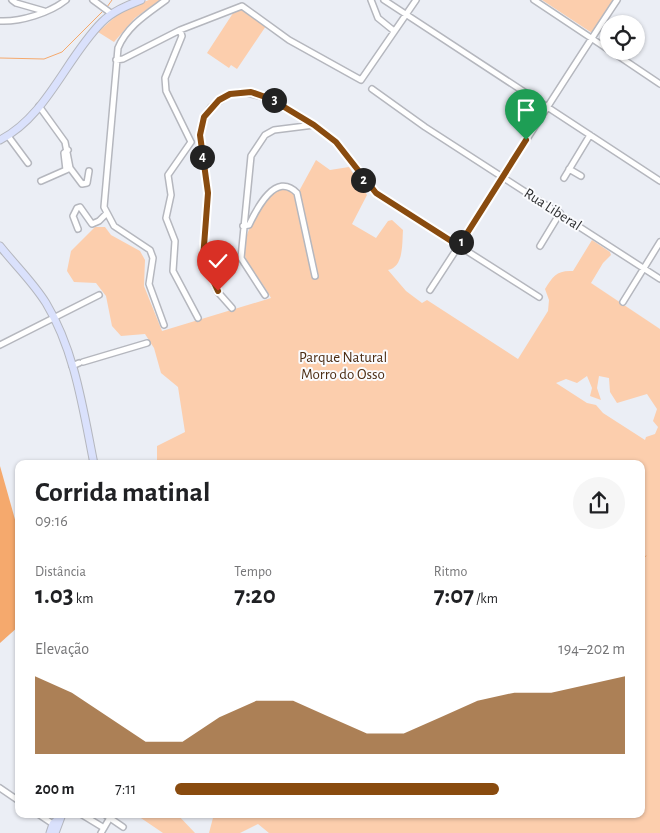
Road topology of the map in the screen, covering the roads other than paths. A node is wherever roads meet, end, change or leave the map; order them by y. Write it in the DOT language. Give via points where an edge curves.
graph roads {
  1 [pos="12,0"];
  2 [pos="66,0"];
  3 [pos="93,0"];
  4 [pos="141,0"];
  5 [pos="166,0"];
  6 [pos="371,0"];
  7 [pos="384,0"];
  8 [pos="416,0"];
  9 [pos="534,0"];
  10 [pos="617,0"];
  11 [pos="46,12"];
  12 [pos="111,13"];
  13 [pos="406,14"];
  14 [pos="0,20"];
  15 [pos="180,30"];
  16 [pos="394,32"];
  17 [pos="592,38"];
  18 [pos="600,43"];
  19 [pos="116,60"];
  20 [pos="625,60"];
  21 [pos="660,84"];
  22 [pos="372,89"];
  23 [pos="39,106"];
  24 [pos="546,106"];
  25 [pos="314,125"];
  26 [pos="590,135"];
  27 [pos="8,136"];
  28 [pos="0,140"];
  29 [pos="191,142"];
  30 [pos="200,142"];
  31 [pos="0,147"];
  32 [pos="28,163"];
  33 [pos="68,169"];
  34 [pos="569,169"];
  35 [pos="90,171"];
  36 [pos="581,176"];
  37 [pos="504,177"];
  38 [pos="564,178"];
  39 [pos="41,181"];
  40 [pos="660,181"];
  41 [pos="107,213"];
  42 [pos="560,213"];
  43 [pos="243,226"];
  44 [pos="78,229"];
  45 [pos="660,242"];
  46 [pos="0,246"];
  47 [pos="459,246"];
  48 [pos="540,246"];
  49 [pos="644,268"];
  50 [pos="315,276"];
  51 [pos="660,279"];
  52 [pos="430,290"];
  53 [pos="99,295"];
  54 [pos="265,295"];
  55 [pos="539,297"];
  56 [pos="623,302"];
  57 [pos="232,308"];
  58 [pos="54,318"];
  59 [pos="198,318"];
  60 [pos="164,325"];
  61 [pos="147,343"];
  62 [pos="0,345"];
  63 [pos="78,364"];
  64 [pos="93,460"];
  65 [pos="0,788"];
  66 [pos="15,798"];
  67 [pos="44,818"];
  68 [pos="59,818"];
  69 [pos="61,818"];
  70 [pos="86,818"];
  71 [pos="110,818"];
  72 [pos="108,821"];
  73 [pos="53,824"];
  74 [pos="123,827"];
  75 [pos="103,830"];
  76 [pos="50,833"];
  77 [pos="55,833"];
  1 -- 11 [label="street"];
  2 -- 11 [label="street"];
  3 -- 12 [label="street"];
  4 -- 12 [label="main road"];
  5 -- 19 [label="street" via="137,21 123,36"];
  6 -- 16 [label="street" via="378,18"];
  7 -- 13 [label="street"];
  8 -- 13 [label="street"];
  9 -- 17 [label="street"];
  10 -- 17 [label="street"];
  11 -- 14 [label="street" via="10,21"];
  12 -- 23 [label="main road"];
  13 -- 16 [label="street"];
  13 -- 24 [label="street"];
  15 -- 16 [label="street" via="242,6 289,40 361,80"];
  15 -- 19 [label="street"];
  15 -- 29 [label="street" via="182,36 165,78 166,91"];
  17 -- 18 [label="street"];
  17 -- 24 [label="street"];
  19 -- 41 [label="street" via="104,207"];
  20 -- 21 [label="street"];
  22 -- 37 [label="street, Rua Liberal"];
  23 -- 27 [label="main road"];
  23 -- 33 [label="street" via="65,142"];
  24 -- 26 [label="street"];
  24 -- 37 [label="street"];
  25 -- 30 [label="street" via="271,99 243,92 230,94 211,108 204,117"];
  25 -- 43 [label="street" via="274,130 257,145 251,156"];
  25 -- 47 [label="street" via="336,142 376,193"];
  26 -- 34 [label="street"];
  26 -- 40 [label="street"];
  27 -- 28 [label="main road"];
  27 -- 31 [label="main road"];
  27 -- 32 [label="street"];
  29 -- 30 [label="street"];
  29 -- 59 [label="street" via="168,176 171,195 166,218 175,241 173,272"];
  30 -- 57 [label="street" via="208,193 203,259 218,291"];
  33 -- 35 [label="street" via="82,184 87,183"];
  33 -- 39 [label="street"];
  34 -- 36 [label="street"];
  34 -- 38 [label="street"];
  37 -- 42 [label="street, Rua Liberal"];
  37 -- 47 [label="street"];
  41 -- 44 [label="street" via="92,224 77,208 73,216"];
  41 -- 60 [label="street" via="114,226 150,250 153,258 149,284"];
  42 -- 48 [label="street"];
  42 -- 49 [label="street, Rua Liberal"];
  43 -- 50 [label="street" via="249,225 258,206 274,188 289,186 298,193"];
  43 -- 54 [label="street" via="241,258"];
  45 -- 49 [label="street"];
  46 -- 58 [label="main road" via="38,291"];
  47 -- 52 [label="street"];
  47 -- 55 [label="street"];
  49 -- 51 [label="street, Rua Liberal"];
  49 -- 56 [label="street"];
  53 -- 58 [label="street"];
  58 -- 62 [label="street"];
  58 -- 63 [label="main road"];
  61 -- 63 [label="street"];
  63 -- 64 [label="main road"];
  65 -- 66 [label="street"];
  67 -- 73 [label="street"];
  68 -- 73 [label="main road"];
  69 -- 77 [label="main road"];
  70 -- 75 [label="street"];
  71 -- 74 [label="street"];
  72 -- 75 [label="street"];
  73 -- 76 [label="main road"];
}
